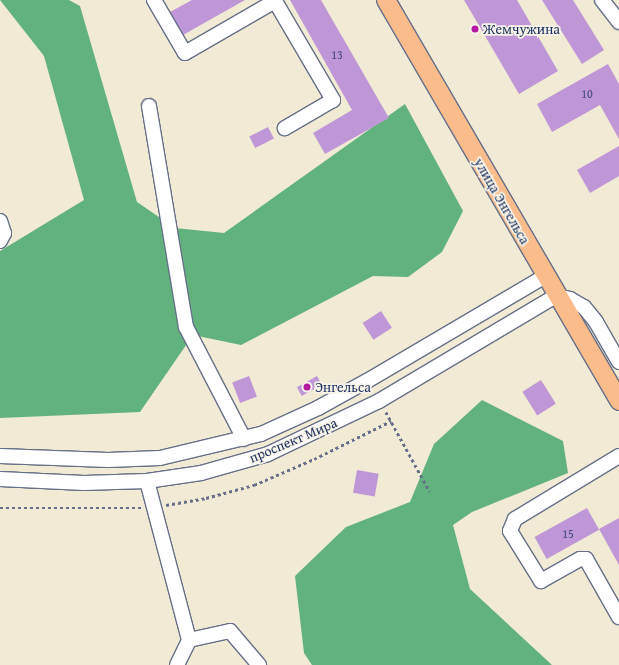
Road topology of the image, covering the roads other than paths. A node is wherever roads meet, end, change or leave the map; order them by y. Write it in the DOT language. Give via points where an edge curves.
graph roads {
  1 [pos="154,0"];
  2 [pos="386,0"];
  3 [pos="602,0"];
  4 [pos="619,22"];
  5 [pos="149,106"];
  6 [pos="285,128"];
  7 [pos="0,221"];
  8 [pos="0,241"];
  9 [pos="545,276"];
  10 [pos="556,296"];
  11 [pos="619,362"];
  12 [pos="619,401"];
  13 [pos="244,439"];
  14 [pos="0,456"];
  15 [pos="619,456"];
  16 [pos="0,479"];
  17 [pos="147,481"];
  18 [pos="619,617"];
  19 [pos="189,640"];
  20 [pos="177,665"];
  21 [pos="259,665"];
  1 -- 6 [label="street" via="185,53 276,1 333,100"];
  2 -- 9 [label="main road, улица Энгельса"];
  3 -- 4 [label="street"];
  5 -- 13 [label="street" via="186,327"];
  7 -- 8 [label="street" via="4,233"];
  9 -- 10 [label="main road, улица Энгельса"];
  9 -- 13 [label="street, проспект Мира" via="318,408"];
  10 -- 11 [label="street" via="570,299 584,307 596,322"];
  10 -- 12 [label="main road, улица Энгельса"];
  10 -- 17 [label="street, проспект Мира" via="378,401 268,454 201,473"];
  13 -- 14 [label="street, проспект Мира" via="160,458 108,460"];
  15 -- 18 [label="street" via="515,519 510,531 541,581 580,559 586,559"];
  16 -- 17 [label="street, проспект Мира" via="84,483"];
  17 -- 19 [label="street"];
  19 -- 20 [label="street"];
  19 -- 21 [label="street" via="230,631"];
}
